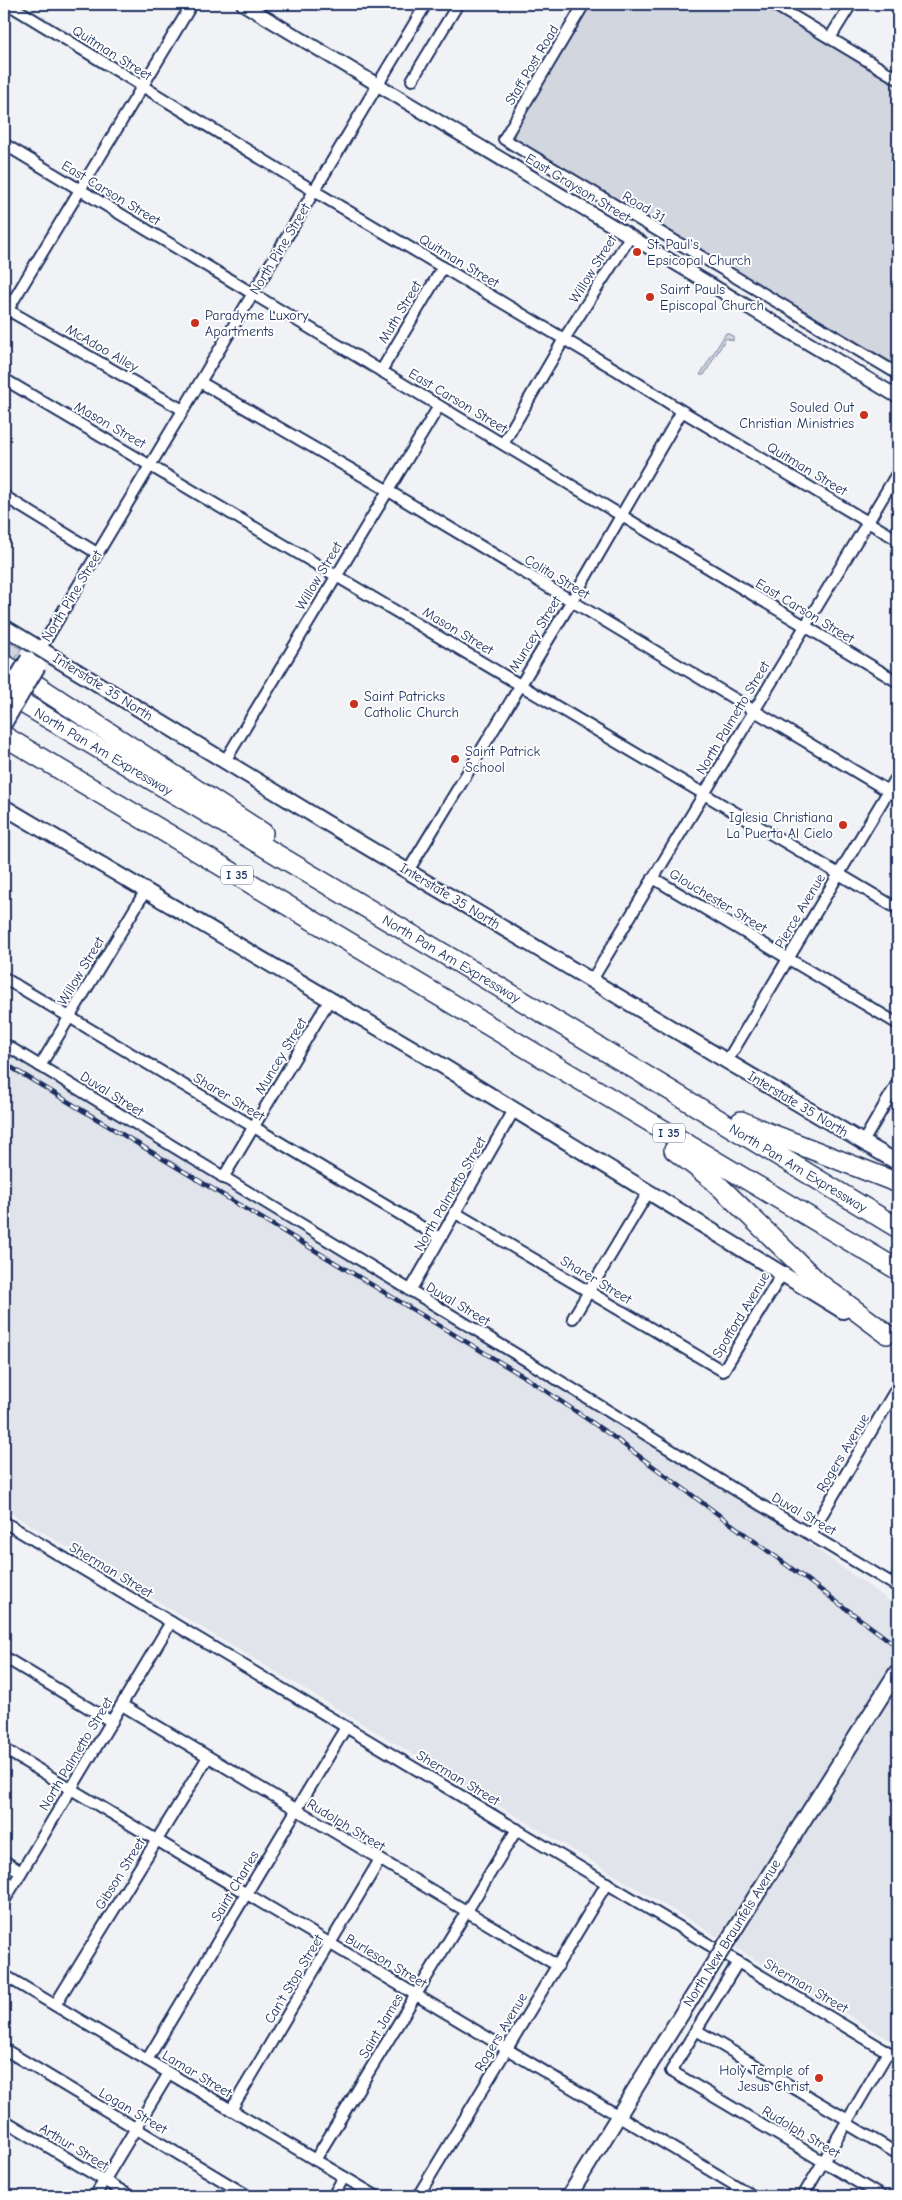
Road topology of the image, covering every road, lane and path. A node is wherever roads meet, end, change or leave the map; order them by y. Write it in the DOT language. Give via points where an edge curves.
graph roads {
  1 [pos="8,4"];
  2 [pos="192,4"];
  3 [pos="242,4"];
  4 [pos="426,4"];
  5 [pos="458,4"];
  6 [pos="584,4"];
  7 [pos="773,4"];
  8 [pos="851,4"];
  9 [pos="830,38"];
  10 [pos="898,79"];
  11 [pos="412,80"];
  12 [pos="378,85"];
  13 [pos="142,88"];
  14 [pos="504,139"];
  15 [pos="4,144"];
  16 [pos="80,190"];
  17 [pos="314,191"];
  18 [pos="630,236"];
  19 [pos="443,267"];
  20 [pos="253,294"];
  21 [pos="6,313"];
  22 [pos="564,339"];
  23 [pos="381,371"];
  24 [pos="898,374"];
  25 [pos="4,379"];
  26 [pos="200,382"];
  27 [pos="898,397"];
  28 [pos="439,406"];
  29 [pos="183,410"];
  30 [pos="682,411"];
  31 [pos="503,444"];
  32 [pos="150,465"];
  33 [pos="898,472"];
  34 [pos="387,490"];
  35 [pos="4,496"];
  36 [pos="621,515"];
  37 [pos="868,522"];
  38 [pos="898,540"];
  39 [pos="98,553"];
  40 [pos="336,575"];
  41 [pos="571,602"];
  42 [pos="4,627"];
  43 [pos="804,627"];
  44 [pos="41,648"];
  45 [pos="33,662"];
  46 [pos="4,664"];
  47 [pos="898,682"];
  48 [pos="520,684"];
  49 [pos="4,692"];
  50 [pos="4,699"];
  51 [pos="753,710"];
  52 [pos="4,724"];
  53 [pos="4,737"];
  54 [pos="224,761"];
  55 [pos="898,775"];
  56 [pos="888,791"];
  57 [pos="704,793"];
  58 [pos="898,797"];
  59 [pos="4,807"];
  60 [pos="408,871"];
  61 [pos="839,874"];
  62 [pos="653,878"];
  63 [pos="146,890"];
  64 [pos="898,908"];
  65 [pos="376,914"];
  66 [pos="788,958"];
  67 [pos="4,978"];
  68 [pos="486,979"];
  69 [pos="592,980"];
  70 [pos="439,996"];
  71 [pos="330,999"];
  72 [pos="69,1017"];
  73 [pos="898,1024"];
  74 [pos="4,1044"];
  75 [pos="727,1061"];
  76 [pos="40,1066"];
  77 [pos="898,1082"];
  78 [pos="514,1110"];
  79 [pos="254,1128"];
  80 [pos="863,1142"];
  81 [pos="898,1163"];
  82 [pos="223,1178"];
  83 [pos="898,1183"];
  84 [pos="649,1191"];
  85 [pos="454,1212"];
  86 [pos="898,1228"];
  87 [pos="440,1238"];
  88 [pos="898,1270"];
  89 [pos="782,1274"];
  90 [pos="410,1291"];
  91 [pos="589,1291"];
  92 [pos="573,1318"];
  93 [pos="893,1337"];
  94 [pos="723,1371"];
  95 [pos="898,1386"];
  96 [pos="4,1522"];
  97 [pos="810,1533"];
  98 [pos="898,1587"];
  99 [pos="171,1622"];
  100 [pos="4,1656"];
  101 [pos="898,1670"];
  102 [pos="122,1705"];
  103 [pos="112,1722"];
  104 [pos="346,1727"];
  105 [pos="4,1749"];
  106 [pos="208,1757"];
  107 [pos="71,1789"];
  108 [pos="296,1811"];
  109 [pos="517,1828"];
  110 [pos="157,1840"];
  111 [pos="379,1860"];
  112 [pos="4,1862"];
  113 [pos="22,1872"];
  114 [pos="607,1883"];
  115 [pos="246,1894"];
  116 [pos="4,1901"];
  117 [pos="466,1912"];
  118 [pos="330,1944"];
  119 [pos="738,1962"];
  120 [pos="558,1966"];
  121 [pos="4,1975"];
  122 [pos="416,1995"];
  123 [pos="55,2005"];
  124 [pos="696,2030"];
  125 [pos="4,2049"];
  126 [pos="506,2049"];
  127 [pos="888,2052"];
  128 [pos="898,2058"];
  129 [pos="147,2060"];
  130 [pos="169,2073"];
  131 [pos="231,2110"];
  132 [pos="618,2116"];
  133 [pos="4,2120"];
  134 [pos="847,2122"];
  135 [pos="136,2129"];
  136 [pos="898,2154"];
  137 [pos="315,2160"];
  138 [pos="823,2161"];
  139 [pos="344,2178"];
  140 [pos="105,2181"];
  141 [pos="96,2196"];
  142 [pos="130,2196"];
  143 [pos="248,2196"];
  144 [pos="333,2196"];
  145 [pos="376,2196"];
  146 [pos="418,2196"];
  147 [pos="569,2196"];
  148 [pos="753,2196"];
  149 [pos="803,2196"];
  150 [pos="881,2196"];
  1 -- 13 [label="street, Quitman Street"];
  2 -- 13 [label="street"];
  3 -- 12 [label="street, East Grayson Street"];
  4 -- 12 [label="street, North Pine Street"];
  5 -- 11 [label="street"];
  6 -- 14 [label="street, Staff Post Road"];
  7 -- 9 [label="street"];
  8 -- 9 [label="street"];
  9 -- 10 [label="street"];
  12 -- 17 [label="street, North Pine Street"];
  12 -- 18 [label="street, East Grayson Street"];
  13 -- 16 [label="street"];
  13 -- 17 [label="street, Quitman Street"];
  14 -- 24 [label="street, Road 31"];
  15 -- 16 [label="street, East Carson Street"];
  16 -- 20 [label="street, East Carson Street"];
  16 -- 21 [label="street"];
  17 -- 19 [label="street, Quitman Street"];
  17 -- 20 [label="street, North Pine Street"];
  18 -- 22 [label="street, Willow Street"];
  18 -- 27 [label="street, East Grayson Street"];
  19 -- 22 [label="street, Quitman Street"];
  19 -- 23 [label="street, Muth Street"];
  20 -- 23 [label="street, East Carson Street"];
  20 -- 26 [label="street, North Pine Street"];
  21 -- 29 [label="street, McAdoo Alley"];
  22 -- 30 [label="street, Quitman Street"];
  22 -- 31 [label="street, Willow Street"];
  23 -- 28 [label="street, East Carson Street"];
  25 -- 32 [label="street, Mason Street"];
  26 -- 29 [label="street, North Pine Street"];
  26 -- 34 [label="street, Colita Street"];
  28 -- 31 [label="street, East Carson Street"];
  28 -- 34 [label="street, Willow Street"];
  29 -- 32 [label="street, North Pine Street"];
  30 -- 36 [label="street, Muncey Street"];
  30 -- 37 [label="street, Quitman Street"];
  31 -- 36 [label="street, East Carson Street"];
  32 -- 39 [label="street, North Pine Street"];
  32 -- 40 [label="street, Mason Street"];
  33 -- 37 [label="street, North Palmetto Street"];
  34 -- 40 [label="street, Willow Street"];
  34 -- 41 [label="street, Colita Street"];
  35 -- 39 [label="street"];
  36 -- 41 [label="street, Muncey Street"];
  36 -- 43 [label="street, East Carson Street"];
  37 -- 38 [label="street, Quitman Street"];
  37 -- 43 [label="street, North Palmetto Street"];
  39 -- 44 [label="street, North Pine Street"];
  40 -- 48 [label="street, Mason Street"];
  40 -- 54 [label="street, Willow Street"];
  41 -- 48 [label="street, Muncey Street"];
  41 -- 51 [label="street, Colita Street"];
  42 -- 44 [label="main road, Interstate 35 North"];
  43 -- 47 [label="street, East Carson Street"];
  43 -- 51 [label="street, North Palmetto Street"];
  44 -- 45 [label="main road, North Pine Street"];
  44 -- 54 [label="main road, Interstate 35 North"];
  45 -- 50 [label="main road, North Pine Street, bridge"];
  45 -- 52 [label="main road, North Pine Street, bridge"];
  46 -- 65 [label="highway" via="320,870"];
  48 -- 57 [label="street, Mason Street"];
  48 -- 60 [label="street, Muncey Street"];
  49 -- 65 [label="highway, North Pan Am Expressway"];
  51 -- 56 [label="street, Colita Street"];
  51 -- 57 [label="street, North Palmetto Street"];
  53 -- 70 [label="highway, I 35"];
  54 -- 60 [label="main road, Interstate 35 North"];
  55 -- 56 [label="street, Pierce Avenue"];
  56 -- 58 [label="street, Colita Street"];
  56 -- 61 [label="street, Pierce Avenue"];
  57 -- 61 [label="street, Mason Street"];
  57 -- 62 [label="street, North Palmetto Street"];
  59 -- 63 [label="main road"];
  60 -- 69 [label="main road, Interstate 35 North"];
  61 -- 64 [label="street, Mason Street"];
  61 -- 66 [label="street, Pierce Avenue"];
  62 -- 66 [label="street, Glouchester Street"];
  62 -- 69 [label="street, North Palmetto Street"];
  63 -- 71 [label="main road"];
  63 -- 72 [label="street, Willow Street"];
  65 -- 68 [label="highway, North Pan Am Expressway"];
  66 -- 73 [label="street, Glouchester Street"];
  66 -- 75 [label="street, Pierce Avenue"];
  67 -- 72 [label="street, Sharer Street"];
  68 -- 83 [label="highway" via="747,1124"];
  68 -- 86 [label="highway, North Pan Am Expressway"];
  69 -- 75 [label="main road, Interstate 35 North"];
  70 -- 88 [label="highway, I 35"];
  70 -- 93 [label="highway" via="575,1091 693,1162 820,1284"];
  71 -- 78 [label="main road"];
  71 -- 79 [label="street, Muncey Street"];
  72 -- 76 [label="street, Willow Street"];
  72 -- 79 [label="street, Sharer Street"];
  74 -- 76 [label="street, Duval Street"];
  75 -- 80 [label="main road, Interstate 35 North"];
  76 -- 82 [label="street, Duval Street"];
  77 -- 80 [label="street"];
  78 -- 84 [label="main road"];
  78 -- 85 [label="street, North Palmetto Street"];
  79 -- 82 [label="street, Muncey Street"];
  79 -- 87 [label="street, Sharer Street"];
  80 -- 81 [label="main road, Interstate 35 North"];
  82 -- 90 [label="street, Duval Street"];
  84 -- 89 [label="main road"];
  84 -- 91 [label="street"];
  85 -- 87 [label="street, North Palmetto Street"];
  85 -- 91 [label="street, Sharer Street"];
  87 -- 90 [label="street, North Palmetto Street"];
  89 -- 93 [label="main road"];
  89 -- 94 [label="street, Spofford Avenue"];
  90 -- 97 [label="street, Duval Street"];
  91 -- 92 [label="street"];
  91 -- 94 [label="street, Sharer Street"];
  95 -- 97 [label="street, Rogers Avenue"];
  96 -- 99 [label="street, Sherman Street"];
  97 -- 98 [label="street, Duval Street"];
  99 -- 102 [label="street, North Palmetto Street"];
  99 -- 104 [label="street, Sherman Street"];
  100 -- 103 [label="street"];
  101 -- 132 [label="main road, North New Braunfels Avenue, bridge"];
  102 -- 103 [label="street, North Palmetto Street"];
  102 -- 106 [label="street, Rudolph Street"];
  103 -- 107 [label="street, North Palmetto Street"];
  104 -- 108 [label="street, Saint Charles"];
  104 -- 109 [label="street, Sherman Street"];
  105 -- 107 [label="street, Burleson Street"];
  106 -- 108 [label="street, Rudolph Street"];
  106 -- 110 [label="street, Gibson Street"];
  107 -- 110 [label="street, Burleson Street"];
  107 -- 113 [label="street, North Palmetto Street"];
  108 -- 111 [label="street, Rudolph Street"];
  108 -- 115 [label="street, Saint Charles"];
  109 -- 114 [label="street, Sherman Street"];
  109 -- 117 [label="street, Saint James"];
  110 -- 115 [label="street, Burleson Street"];
  110 -- 123 [label="street, Gibson Street"];
  111 -- 117 [label="street, Rudolph Street"];
  111 -- 118 [label="street, Can't Stop Street"];
  112 -- 113 [label="street"];
  113 -- 116 [label="street, North Palmetto Street"];
  114 -- 119 [label="street, Sherman Street"];
  114 -- 120 [label="street, Rogers Avenue"];
  115 -- 118 [label="street, Burleson Street"];
  115 -- 129 [label="street, Saint Charles"];
  117 -- 120 [label="street, Rudolph Street"];
  117 -- 122 [label="street, Saint James"];
  118 -- 122 [label="street, Burleson Street"];
  118 -- 131 [label="street, Can't Stop Street"];
  119 -- 124 [label="street, North New Braunfels Avenue"];
  119 -- 127 [label="street, Sherman Street"];
  120 -- 126 [label="street, Rogers Avenue"];
  121 -- 123 [label="street, Lamar Street"];
  122 -- 126 [label="street, Burleson Street"];
  122 -- 137 [label="street, Saint James"];
  123 -- 129 [label="street, Lamar Street"];
  124 -- 134 [label="street"];
  124 -- 138 [label="street, Rudolph Street" via="671,2071"];
  125 -- 135 [label="street, Logan Street"];
  126 -- 132 [label="street, Burleson Street"];
  126 -- 146 [label="street, Rogers Avenue"];
  127 -- 128 [label="street, Sherman Street"];
  127 -- 134 [label="street"];
  129 -- 130 [label="street, Lamar Street"];
  130 -- 131 [label="street, Lamar Street"];
  130 -- 135 [label="street"];
  131 -- 137 [label="street, Lamar Street"];
  132 -- 147 [label="main road, North New Braunfels Avenue"];
  132 -- 148 [label="street, Burleson Street"];
  133 -- 140 [label="street, Arthur Street"];
  134 -- 136 [label="street"];
  134 -- 138 [label="street"];
  135 -- 140 [label="street"];
  135 -- 143 [label="street, Logan Street"];
  137 -- 139 [label="street, Lamar Street"];
  138 -- 149 [label="street"];
  138 -- 150 [label="street, Rudolph Street"];
  139 -- 144 [label="street"];
  139 -- 145 [label="street, Lamar Street"];
  140 -- 141 [label="street"];
  140 -- 142 [label="street, Arthur Street"];
}
